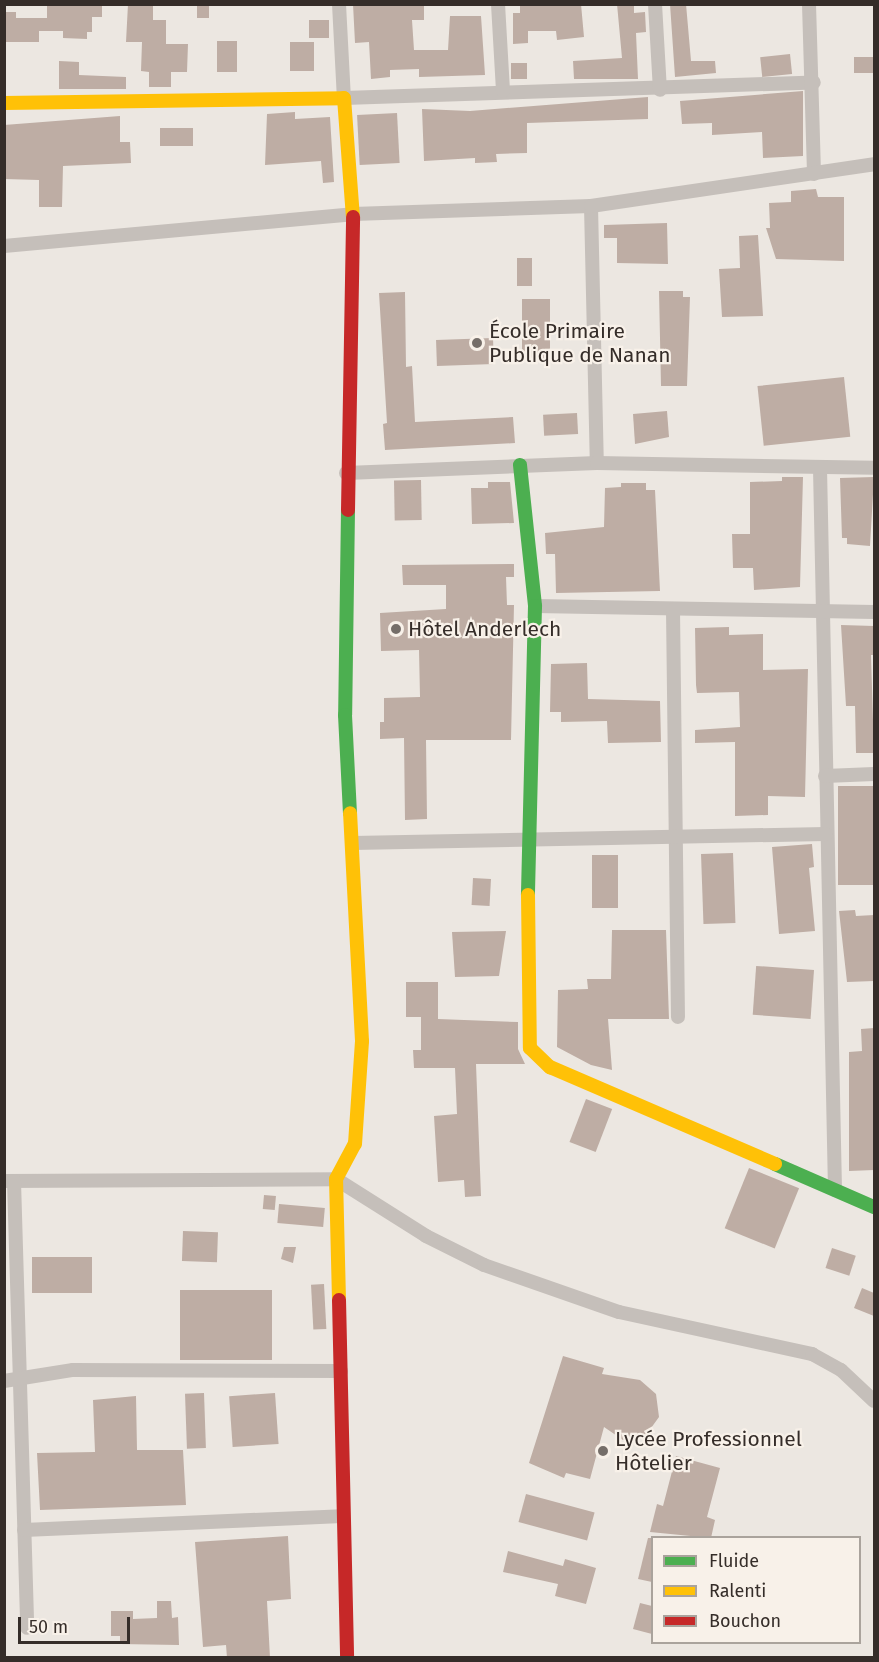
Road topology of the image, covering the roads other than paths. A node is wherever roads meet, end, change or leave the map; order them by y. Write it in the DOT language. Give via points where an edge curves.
graph roads {
  1 [pos="339,4"];
  2 [pos="498,4"];
  3 [pos="655,4"];
  4 [pos="809,4"];
  5 [pos="814,82"];
  6 [pos="660,90"];
  7 [pos="502,91"];
  8 [pos="344,98"];
  9 [pos="4,103"];
  10 [pos="874,164"];
  11 [pos="814,174"];
  12 [pos="591,206"];
  13 [pos="353,214"];
  14 [pos="4,246"];
  15 [pos="597,463"];
  16 [pos="520,465"];
  17 [pos="820,468"];
  18 [pos="874,468"];
  19 [pos="346,473"];
  20 [pos="535,606"];
  21 [pos="673,610"];
  22 [pos="823,611"];
  23 [pos="874,612"];
  24 [pos="874,774"];
  25 [pos="825,776"];
  26 [pos="826,834"];
  27 [pos="675,838"];
  28 [pos="527,840"];
  29 [pos="353,843"];
  30 [pos="678,1017"];
  31 [pos="336,1179"];
  32 [pos="9,1181"];
  33 [pos="834,1190"];
  34 [pos="874,1207"];
  35 [pos="341,1371"];
  36 [pos="4,1381"];
  37 [pos="19,1381"];
  38 [pos="874,1401"];
  39 [pos="342,1516"];
  40 [pos="24,1530"];
  41 [pos="27,1628"];
  42 [pos="347,1658"];
  1 -- 8 [label="street"];
  2 -- 7 [label="street"];
  3 -- 6 [label="street"];
  4 -- 5 [label="street"];
  5 -- 6 [label="street"];
  5 -- 11 [label="street"];
  6 -- 7 [label="street"];
  7 -- 8 [label="street"];
  8 -- 9 [label="street"];
  8 -- 13 [label="street"];
  10 -- 11 [label="street"];
  11 -- 12 [label="street"];
  12 -- 13 [label="street"];
  12 -- 15 [label="street"];
  13 -- 14 [label="street"];
  13 -- 19 [label="street"];
  15 -- 16 [label="street"];
  15 -- 17 [label="street"];
  16 -- 19 [label="street"];
  16 -- 20 [label="street"];
  17 -- 18 [label="street"];
  17 -- 22 [label="street"];
  19 -- 29 [label="street" via="345,715"];
  20 -- 21 [label="street"];
  20 -- 28 [label="street"];
  21 -- 22 [label="street"];
  21 -- 27 [label="street"];
  22 -- 23 [label="street"];
  22 -- 25 [label="street"];
  24 -- 25 [label="street"];
  25 -- 26 [label="street"];
  26 -- 27 [label="street"];
  26 -- 33 [label="street"];
  27 -- 28 [label="street"];
  27 -- 30 [label="street"];
  28 -- 29 [label="street"];
  28 -- 33 [label="street" via="530,1047 536,1057 550,1067"];
  29 -- 31 [label="street" via="362,1041 355,1144"];
  31 -- 32 [label="street"];
  31 -- 35 [label="street"];
  31 -- 38 [label="street" via="426,1236 484,1265 619,1312 812,1354 841,1370"];
  32 -- 37 [label="street"];
  33 -- 34 [label="street"];
  35 -- 37 [label="street" via="73,1370"];
  35 -- 39 [label="street"];
  36 -- 37 [label="street"];
  37 -- 40 [label="street"];
  39 -- 40 [label="street"];
  39 -- 42 [label="street"];
  40 -- 41 [label="street"];
}
